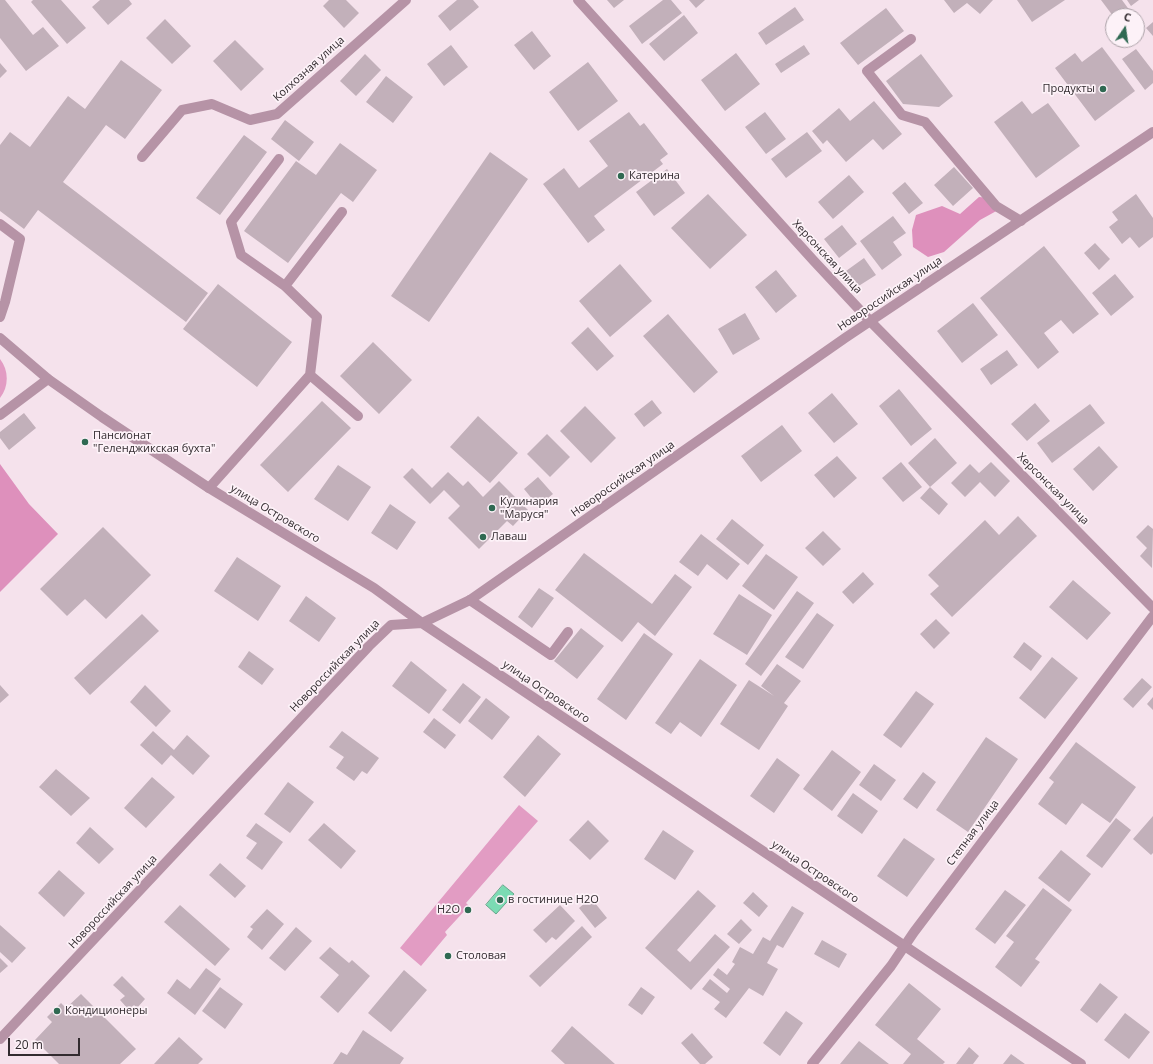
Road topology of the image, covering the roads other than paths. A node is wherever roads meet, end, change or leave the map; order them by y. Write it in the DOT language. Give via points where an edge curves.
graph roads {
  1 [pos="406,0"];
  2 [pos="578,0"];
  3 [pos="911,39"];
  4 [pos="1153,132"];
  5 [pos="142,157"];
  6 [pos="278,160"];
  7 [pos="342,212"];
  8 [pos="1021,220"];
  9 [pos="0,224"];
  10 [pos="285,286"];
  11 [pos="0,317"];
  12 [pos="871,322"];
  13 [pos="0,338"];
  14 [pos="310,375"];
  15 [pos="48,379"];
  16 [pos="0,415"];
  17 [pos="358,416"];
  18 [pos="209,488"];
  19 [pos="470,600"];
  20 [pos="1153,608"];
  21 [pos="1153,616"];
  22 [pos="422,623"];
  23 [pos="568,632"];
  24 [pos="904,946"];
  25 [pos="0,1039"];
  26 [pos="812,1064"];
  27 [pos="1081,1064"];
  1 -- 5 [label="street, Колхозная улица" via="277,114 250,120 212,104 182,110"];
  2 -- 12 [label="street, Херсонская улица"];
  3 -- 8 [label="street" via="867,70 902,115 925,122 996,206"];
  4 -- 8 [label="street, Новороссийская улица"];
  6 -- 10 [label="street" via="231,222 241,255"];
  7 -- 10 [label="street"];
  8 -- 12 [label="street, Новороссийская улица"];
  9 -- 11 [label="street" via="20,239"];
  10 -- 14 [label="street" via="318,317"];
  12 -- 19 [label="street, Новороссийская улица"];
  12 -- 20 [label="street, Херсонская улица"];
  13 -- 15 [label="street, улица Островского"];
  14 -- 17 [label="street"];
  14 -- 18 [label="street"];
  15 -- 16 [label="street"];
  15 -- 18 [label="street, улица Островского"];
  18 -- 22 [label="street, улица Островского" via="374,588"];
  19 -- 22 [label="street, Новороссийская улица"];
  19 -- 23 [label="street" via="551,655"];
  21 -- 24 [label="street, Степная улица"];
  22 -- 24 [label="street, улица Островского"];
  22 -- 25 [label="street, Новороссийская улица" via="391,625 369,646"];
  24 -- 26 [label="street, Степная улица" via="891,966"];
  24 -- 27 [label="street, улица Островского"];
}
